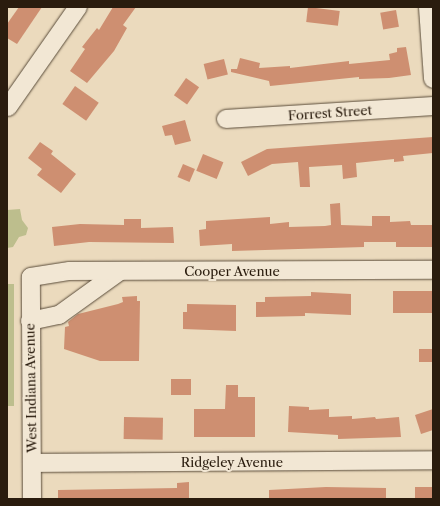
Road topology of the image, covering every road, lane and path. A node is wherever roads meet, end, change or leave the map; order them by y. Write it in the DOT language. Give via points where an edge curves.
graph roads {
  1 [pos="78,7"];
  2 [pos="428,7"];
  3 [pos="433,79"];
  4 [pos="433,106"];
  5 [pos="8,107"];
  6 [pos="226,120"];
  7 [pos="433,270"];
  8 [pos="120,271"];
  9 [pos="31,277"];
  10 [pos="30,321"];
  11 [pos="433,460"];
  12 [pos="32,463"];
  13 [pos="32,499"];
  1 -- 5 [label="street"];
  2 -- 3 [label="street"];
  4 -- 6 [label="street, Forrest Street"];
  7 -- 8 [label="street, Cooper Avenue"];
  8 -- 9 [label="street, Cooper Avenue" via="46,273"];
  8 -- 10 [label="street" via="59,315"];
  9 -- 10 [label="street, West Indiana Avenue"];
  10 -- 12 [label="street, West Indiana Avenue"];
  11 -- 12 [label="street, Ridgeley Avenue"];
  12 -- 13 [label="street, West Indiana Avenue"];
}
